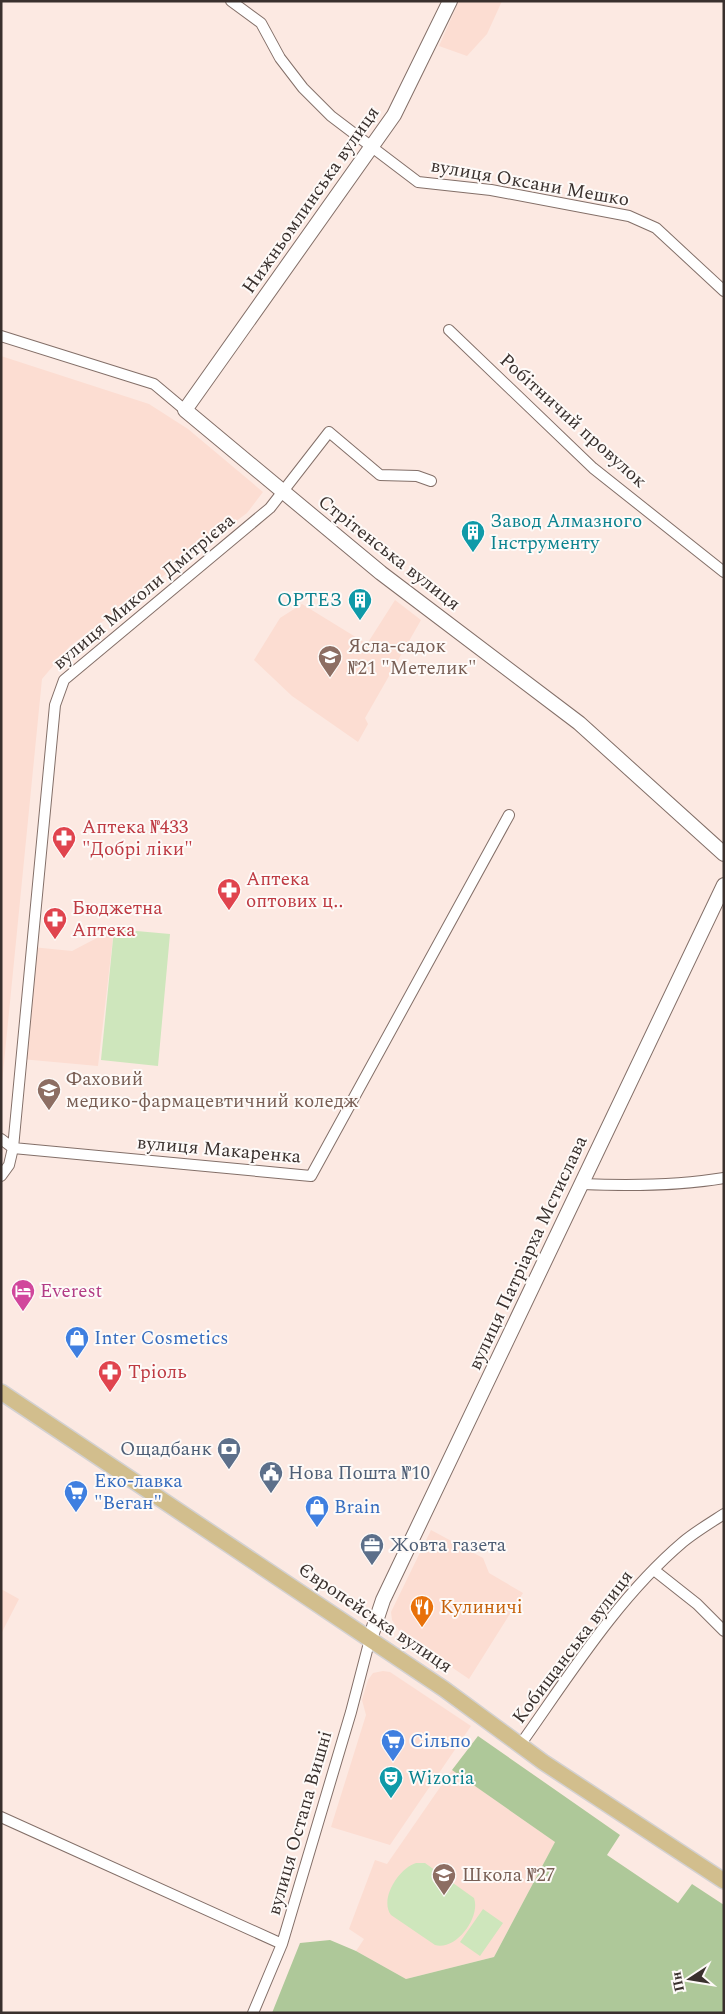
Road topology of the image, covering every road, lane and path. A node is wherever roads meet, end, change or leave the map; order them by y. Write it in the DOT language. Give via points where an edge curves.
graph roads {
  1 [pos="231,1"];
  2 [pos="450,1"];
  3 [pos="370,146"];
  4 [pos="724,290"];
  5 [pos="449,330"];
  6 [pos="1,336"];
  7 [pos="186,410"];
  8 [pos="431,481"];
  9 [pos="283,492"];
  10 [pos="724,572"];
  11 [pos="509,815"];
  12 [pos="724,854"];
  13 [pos="724,885"];
  14 [pos="1,1140"];
  15 [pos="13,1148"];
  16 [pos="1,1176"];
  17 [pos="724,1178"];
  18 [pos="582,1184"];
  19 [pos="1,1392"];
  20 [pos="724,1514"];
  21 [pos="654,1570"];
  22 [pos="724,1631"];
  23 [pos="370,1638"];
  24 [pos="520,1745"];
  25 [pos="1,1817"];
  26 [pos="724,1880"];
  27 [pos="282,1944"];
  28 [pos="253,2013"];
  1 -- 3 [label="street, вулиця Оксани Мешко" via="261,23 280,58 303,88 331,116"];
  2 -- 3 [label="main road, Нижньомлинська вулиця" via="394,116"];
  3 -- 4 [label="street, вулиця Оксани Мешко" via="418,182 491,190 629,216 656,228"];
  3 -- 7 [label="main road, Нижньомлинська вулиця"];
  5 -- 10 [label="street, Робітничий провулок" via="593,468"];
  6 -- 7 [label="street, Стрітенська вулиця" via="154,384"];
  7 -- 9 [label="main road, Стрітенська вулиця"];
  8 -- 9 [label="street, вулиця Миколи Дмітрієва" via="417,476 380,475 329,432"];
  9 -- 12 [label="main road, Стрітенська вулиця" via="381,574 579,723"];
  9 -- 15 [label="street, вулиця Миколи Дмітрієва" via="270,508 64,680 58,691"];
  11 -- 15 [label="street, вулиця Макаренка" via="311,1176"];
  13 -- 18 [label="main road, вулиця Патріарха Мстислава"];
  14 -- 15 [label="street"];
  15 -- 16 [label="street, вулиця Миколи Дмітрієва" via="9,1165"];
  17 -- 18 [label="street" via="638,1187"];
  18 -- 23 [label="main road, вулиця Патріарха Мстислава" via="382,1600"];
  19 -- 23 [label="main road, Європейська вулиця"];
  20 -- 21 [label="street, Кобищанська вулиця" via="684,1542"];
  21 -- 22 [label="street" via="697,1604"];
  21 -- 24 [label="street, Кобищанська вулиця" via="607,1624"];
  23 -- 24 [label="main road, Європейська вулиця"];
  23 -- 27 [label="street, вулиця Остапа Вишні"];
  24 -- 26 [label="main road, Європейська вулиця"];
  25 -- 27 [label="street"];
  27 -- 28 [label="street, вулиця Остапа Вишні"];
}
